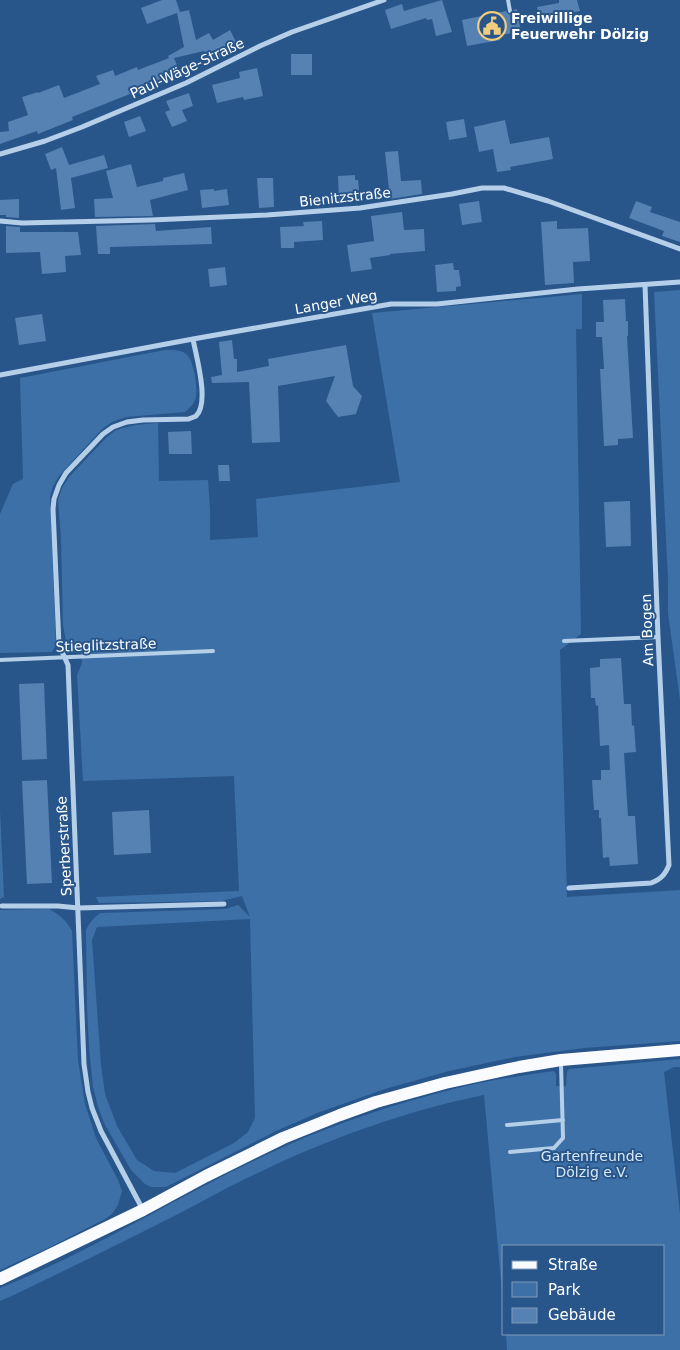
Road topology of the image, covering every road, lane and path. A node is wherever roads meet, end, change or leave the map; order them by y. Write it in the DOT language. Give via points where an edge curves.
graph roads {
  1 [pos="384,0"];
  2 [pos="508,0"];
  3 [pos="510,11"];
  4 [pos="0,154"];
  5 [pos="0,221"];
  6 [pos="680,248"];
  7 [pos="680,282"];
  8 [pos="645,285"];
  9 [pos="193,339"];
  10 [pos="0,375"];
  11 [pos="658,637"];
  12 [pos="564,641"];
  13 [pos="213,652"];
  14 [pos="64,658"];
  15 [pos="0,660"];
  16 [pos="569,888"];
  17 [pos="224,904"];
  18 [pos="2,906"];
  19 [pos="78,908"];
  20 [pos="680,1050"];
  21 [pos="560,1060"];
  22 [pos="562,1120"];
  23 [pos="507,1125"];
  24 [pos="510,1152"];
  25 [pos="143,1210"];
  26 [pos="0,1279"];
  1 -- 4 [label="street, Paul-Wäge-Straße" via="292,32 186,83 82,127"];
  2 -- 3 [label="lane"];
  5 -- 6 [label="street, Bienitzstraße" via="151,220 276,214 360,208 482,188 504,188"];
  7 -- 8 [label="street, Langer Weg"];
  8 -- 9 [label="street, Langer Weg" via="437,304 391,304"];
  8 -- 11 [label="street, Am Bogen"];
  9 -- 10 [label="street, Langer Weg"];
  9 -- 14 [label="street, Sperberstraße" via="203,400 195,416 127,422 114,427 66,473 59,486 53,509 60,645"];
  11 -- 12 [label="lane"];
  11 -- 16 [label="street, Am Bogen" via="669,865 660,880 651,883"];
  13 -- 14 [label="lane, Stieglitzstraße"];
  14 -- 15 [label="lane, Stieglitzstraße"];
  14 -- 19 [label="street, Sperberstraße" via="68,665"];
  17 -- 19 [label="street"];
  18 -- 19 [label="street"];
  19 -- 25 [label="street, Sperberstraße" via="88,1092 101,1131"];
  20 -- 21 [label="main road"];
  21 -- 22 [label="lane"];
  21 -- 25 [label="main road" via="411,1091 340,1115 283,1138"];
  22 -- 23 [label="lane"];
  22 -- 24 [label="lane" via="563,1138 554,1148"];
  25 -- 26 [label="main road"];
}
